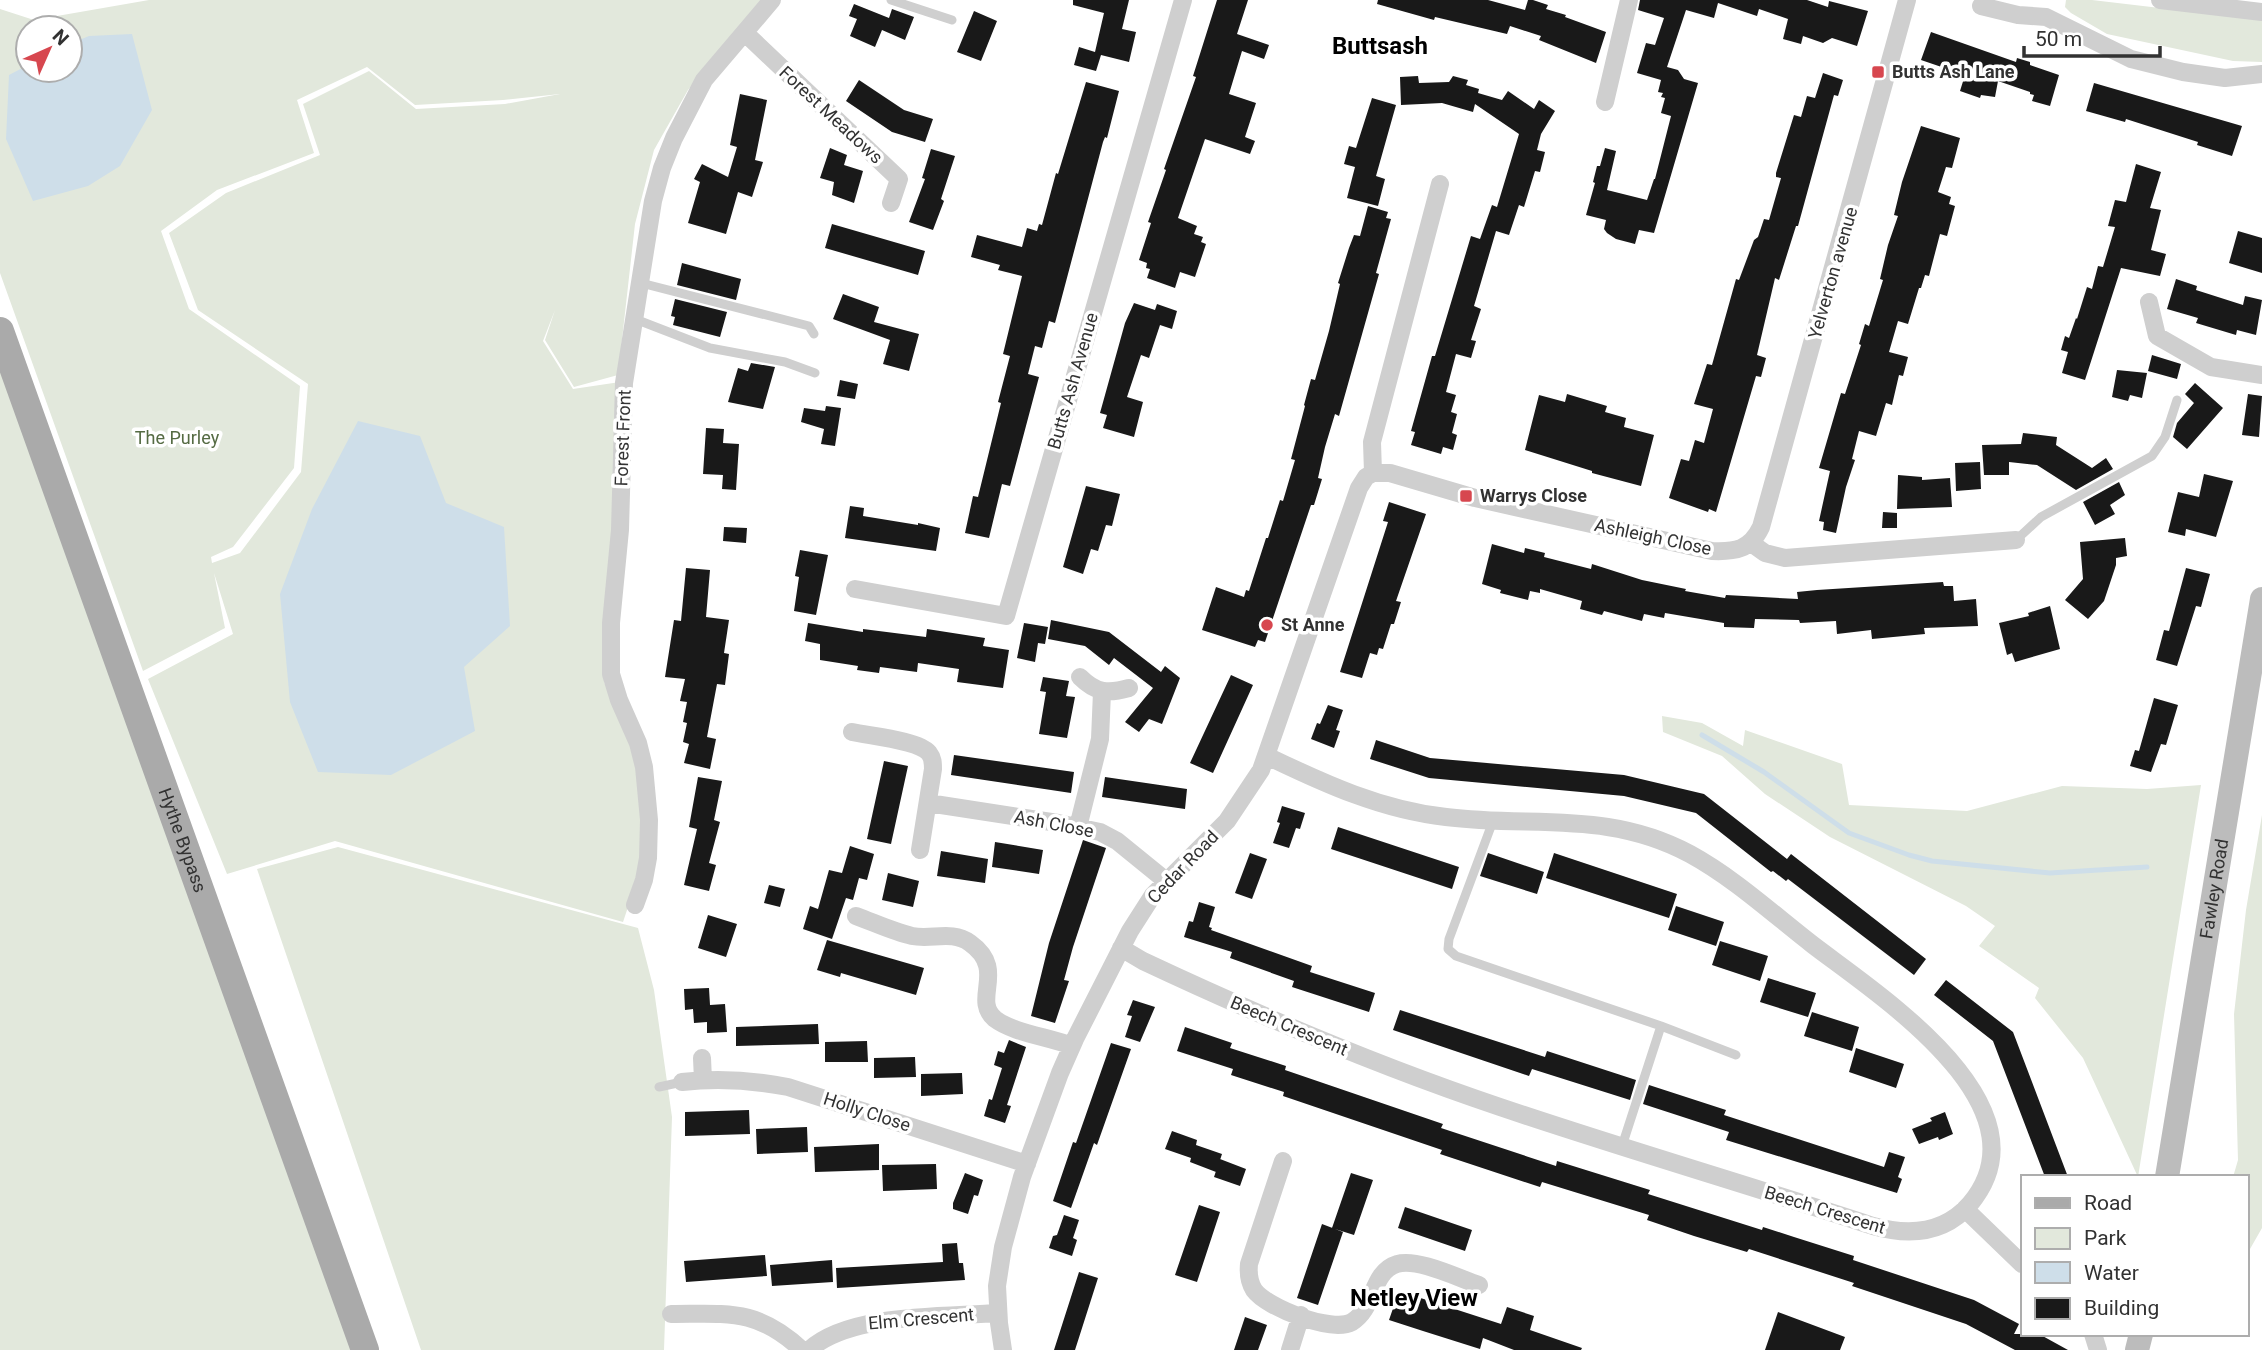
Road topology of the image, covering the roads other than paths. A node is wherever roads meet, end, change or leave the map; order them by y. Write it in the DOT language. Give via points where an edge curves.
graph roads {
  1 [pos="772,0"];
  2 [pos="891,0"];
  3 [pos="1183,0"];
  4 [pos="1629,0"];
  5 [pos="1907,0"];
  6 [pos="2160,0"];
  7 [pos="1981,6"];
  8 [pos="2048,8"];
  9 [pos="2262,12"];
  10 [pos="952,19"];
  11 [pos="745,33"];
  12 [pos="2262,74"];
  13 [pos="1605,102"];
  14 [pos="1440,184"];
  15 [pos="891,203"];
  16 [pos="641,283"];
  17 [pos="2149,302"];
  18 [pos="635,319"];
  19 [pos="0,331"];
  20 [pos="814,334"];
  21 [pos="815,373"];
  22 [pos="2262,375"];
  23 [pos="2177,400"];
  24 [pos="1373,473"];
  25 [pos="2016,540"];
  26 [pos="1751,543"];
  27 [pos="855,589"];
  28 [pos="2262,599"];
  29 [pos="1080,677"];
  30 [pos="1129,688"];
  31 [pos="1101,692"];
  32 [pos="852,732"];
  33 [pos="1267,756"];
  34 [pos="928,803"];
  35 [pos="1493,821"];
  36 [pos="1078,827"];
  37 [pos="920,850"];
  38 [pos="1165,880"];
  39 [pos="635,905"];
  40 [pos="856,916"];
  41 [pos="1121,948"];
  42 [pos="1661,1026"];
  43 [pos="1072,1046"];
  44 [pos="1736,1055"];
  45 [pos="702,1058"];
  46 [pos="703,1080"];
  47 [pos="682,1082"];
  48 [pos="659,1087"];
  49 [pos="1622,1146"];
  50 [pos="1283,1161"];
  51 [pos="1027,1164"];
  52 [pos="2167,1175"];
  53 [pos="1965,1209"];
  54 [pos="2021,1263"];
  55 [pos="1479,1285"];
  56 [pos="998,1313"];
  57 [pos="671,1314"];
  58 [pos="1301,1315"];
  59 [pos="365,1350"];
  60 [pos="802,1350"];
  61 [pos="809,1350"];
  62 [pos="1003,1350"];
  63 [pos="1290,1350"];
  1 -- 11 [label="street, Forest Front"];
  2 -- 10 [label="lane"];
  3 -- 27 [label="street, Butts Ash Avenue" via="1006,616"];
  4 -- 13 [label="street"];
  5 -- 26 [label="street, Yelverton avenue" via="1765,514"];
  6 -- 9 [label="street"];
  7 -- 8 [label="street" via="2018,15"];
  8 -- 12 [label="street" via="2132,59 2225,78"];
  11 -- 15 [label="street, Forest Meadows" via="899,178"];
  11 -- 16 [label="street, Forest Front" via="704,80 674,138 653,201"];
  14 -- 24 [label="street" via="1372,442"];
  16 -- 18 [label="street, Forest Front"];
  16 -- 20 [label="lane" via="809,326"];
  17 -- 22 [label="street" via="2157,336 2211,367"];
  18 -- 21 [label="lane" via="710,348 785,362"];
  18 -- 39 [label="street, Forest Front" via="624,383 611,674 644,767 648,858"];
  19 -- 59 [label="main road, Hythe Bypass"];
  23 -- 25 [label="lane" via="2165,437 2152,456 2041,517"];
  24 -- 26 [label="street, Ashleigh Close" via="1390,473 1475,498 1712,551 1735,551"];
  24 -- 33 [label="street, Cedar Road" via="1359,488"];
  25 -- 26 [label="street" via="1785,558"];
  28 -- 52 [label="street, Fawley Road"];
  29 -- 31 [label="street"];
  30 -- 31 [label="street"];
  31 -- 36 [label="street" via="1100,739"];
  32 -- 34 [label="street" via="916,745 929,753 933,769"];
  33 -- 35 [label="street, Beech Crescent" via="1388,806"];
  33 -- 38 [label="street, Cedar Road" via="1227,821"];
  34 -- 36 [label="street, Ash Close"];
  34 -- 37 [label="street"];
  35 -- 42 [label="lane" via="1448,948 1456,956"];
  35 -- 53 [label="street, Beech Crescent" via="1602,824 1681,850 1715,870 1903,1013 1954,1063 1985,1119 1989,1164 1979,1191"];
  36 -- 38 [label="street, Ash Close" via="1116,841"];
  38 -- 41 [label="street, Cedar Road"];
  40 -- 43 [label="street" via="915,936 966,940 988,966 986,1004 992,1016 1010,1027"];
  41 -- 43 [label="street, Cedar Road"];
  41 -- 49 [label="street, Beech Crescent" via="1314,1038"];
  42 -- 44 [label="lane"];
  42 -- 49 [label="lane"];
  43 -- 51 [label="street, Cedar Road"];
  45 -- 46 [label="street"];
  46 -- 47 [label="street, Holly Close"];
  46 -- 51 [label="street, Holly Close" via="749,1080 788,1087"];
  47 -- 48 [label="lane"];
  49 -- 53 [label="street, Beech Crescent" via="1887,1230 1927,1230"];
  50 -- 58 [label="street" via="1248,1274 1255,1291 1272,1306"];
  51 -- 56 [label="street, Cedar Road" via="1003,1247"];
  53 -- 54 [label="street"];
  55 -- 58 [label="street" via="1404,1263 1384,1272 1367,1307 1353,1322 1336,1326"];
  56 -- 61 [label="street, Elm Crescent" via="861,1324 825,1338"];
  56 -- 62 [label="street, Cedar Road"];
  57 -- 60 [label="street" via="747,1316 776,1329"];
  58 -- 63 [label="street"];
}
